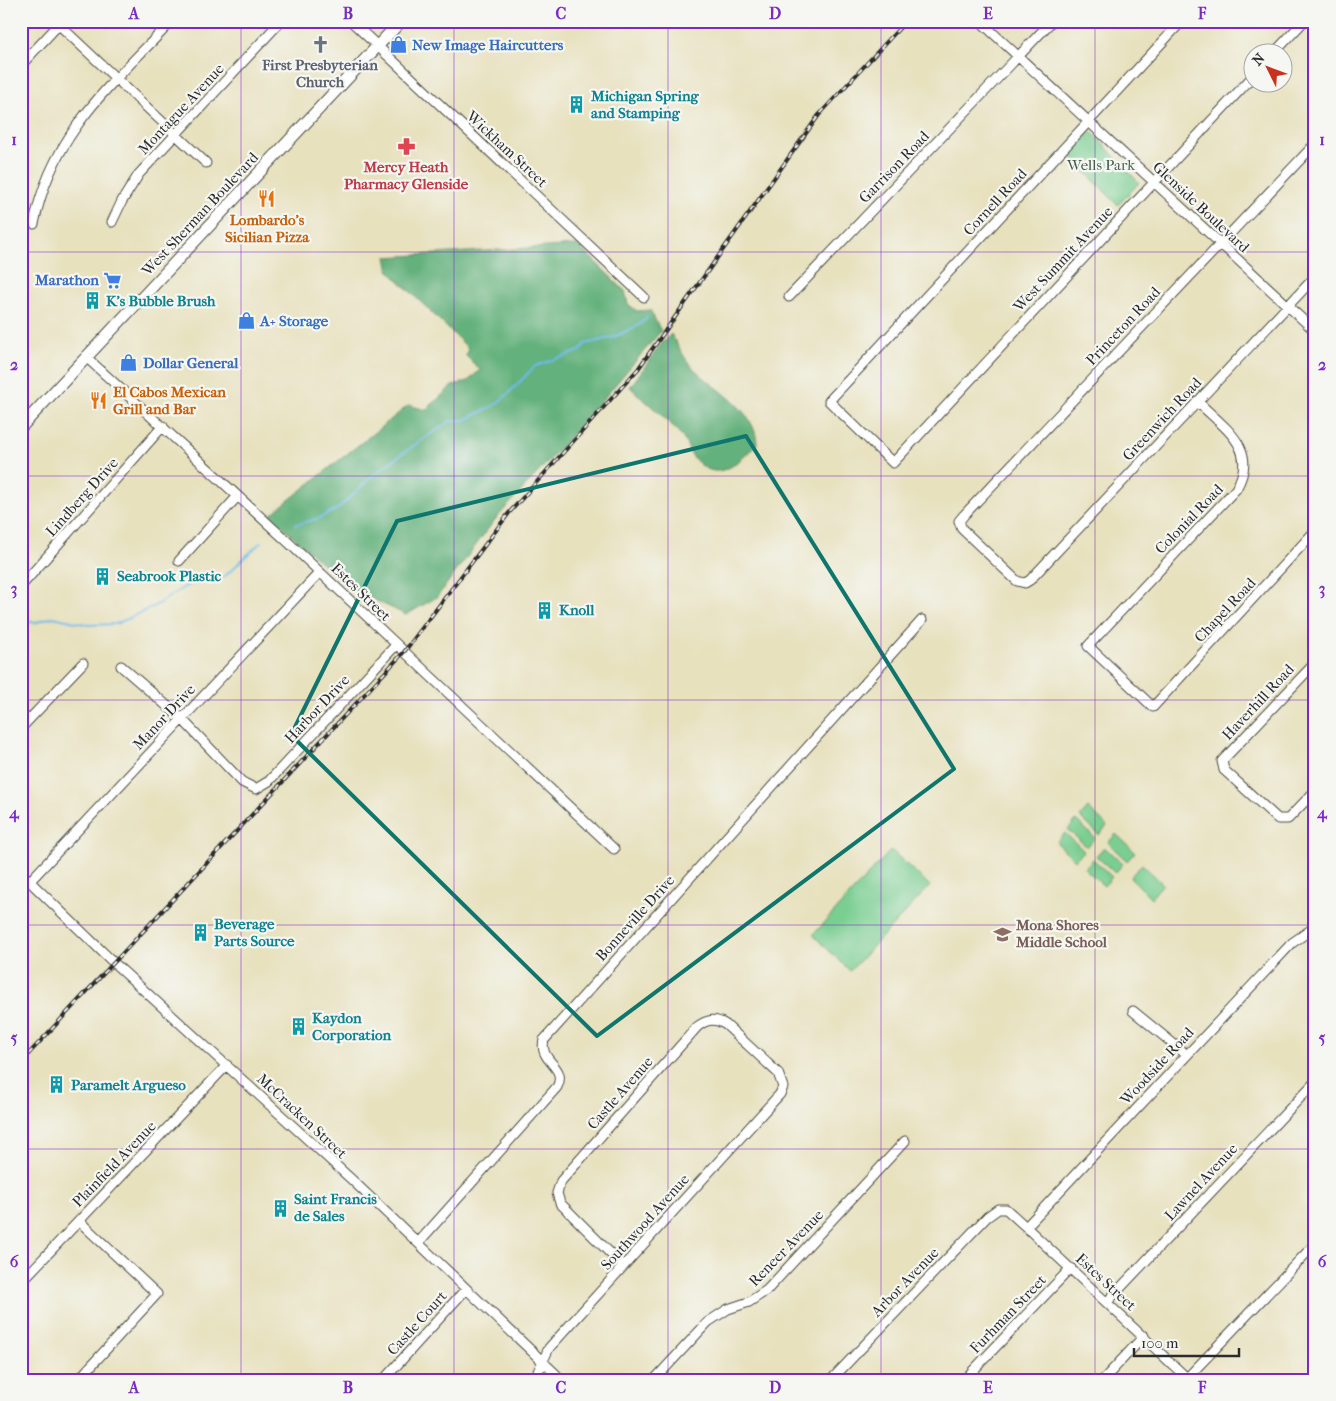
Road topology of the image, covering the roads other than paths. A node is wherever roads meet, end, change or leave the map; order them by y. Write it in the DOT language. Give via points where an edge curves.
graph roads {
  1 [pos="172,21"];
  2 [pos="281,21"];
  3 [pos="351,21"];
  4 [pos="402,21"];
  5 [pos="980,21"];
  6 [pos="1052,21"];
  7 [pos="1182,21"];
  8 [pos="1304,21"];
  9 [pos="59,22"];
  10 [pos="1284,42"];
  11 [pos="378,46"];
  12 [pos="1019,56"];
  13 [pos="21,65"];
  14 [pos="117,79"];
  15 [pos="1244,86"];
  16 [pos="1089,120"];
  17 [pos="176,134"];
  18 [pos="1315,144"];
  19 [pos="206,163"];
  20 [pos="1153,182"];
  21 [pos="112,222"];
  22 [pos="34,224"];
  23 [pos="1220,243"];
  24 [pos="1315,277"];
  25 [pos="644,297"];
  26 [pos="789,297"];
  27 [pos="1287,306"];
  28 [pos="1315,331"];
  29 [pos="86,358"];
  30 [pos="1197,402"];
  31 [pos="163,426"];
  32 [pos="21,427"];
  33 [pos="893,463"];
  34 [pos="237,497"];
  35 [pos="1315,531"];
  36 [pos="179,561"];
  37 [pos="320,572"];
  38 [pos="1030,580"];
  39 [pos="21,586"];
  40 [pos="922,620"];
  41 [pos="396,645"];
  42 [pos="1315,662"];
  43 [pos="83,663"];
  44 [pos="121,666"];
  45 [pos="1153,707"];
  46 [pos="181,718"];
  47 [pos="21,728"];
  48 [pos="1315,791"];
  49 [pos="614,849"];
  50 [pos="21,873"];
  51 [pos="30,881"];
  52 [pos="1313,927"];
  53 [pos="1133,1011"];
  54 [pos="1187,1055"];
  55 [pos="227,1065"];
  56 [pos="1315,1082"];
  57 [pos="783,1087"];
  58 [pos="904,1141"];
  59 [pos="1002,1208"];
  60 [pos="79,1221"];
  61 [pos="1026,1227"];
  62 [pos="418,1243"];
  63 [pos="1315,1244"];
  64 [pos="623,1266"];
  65 [pos="1071,1268"];
  66 [pos="21,1282"];
  67 [pos="466,1289"];
  68 [pos="1107,1302"];
  69 [pos="1144,1336"];
  70 [pos="543,1362"];
  71 [pos="388,1376"];
  72 [pos="1188,1379"];
  73 [pos="78,1380"];
  74 [pos="534,1380"];
  75 [pos="562,1380"];
  76 [pos="654,1380"];
  77 [pos="831,1380"];
  78 [pos="964,1380"];
  79 [pos="1103,1380"];
  1 -- 14 [label="street"];
  2 -- 17 [label="street, Montague Avenue"];
  3 -- 11 [label="street, Wickham Street"];
  4 -- 11 [label="main road, West Sherman Boulevard"];
  5 -- 12 [label="street, Glenside Boulevard"];
  6 -- 12 [label="street, Garrison Road"];
  7 -- 16 [label="street, Cornell Road"];
  8 -- 10 [label="street"];
  9 -- 13 [label="street"];
  9 -- 14 [label="street"];
  11 -- 25 [label="street, Wickham Street"];
  11 -- 29 [label="main road, West Sherman Boulevard"];
  12 -- 16 [label="street, Glenside Boulevard"];
  12 -- 26 [label="street, Garrison Road"];
  14 -- 17 [label="street"];
  14 -- 22 [label="street" via="63,144 39,198"];
  15 -- 20 [label="street, West Summit Avenue"];
  16 -- 20 [label="street, Glenside Boulevard"];
  16 -- 33 [label="street, Cornell Road" via="829,400"];
  17 -- 19 [label="street"];
  17 -- 21 [label="street, Montague Avenue" via="139,174"];
  18 -- 23 [label="street, Princeton Road"];
  20 -- 23 [label="street, Glenside Boulevard"];
  20 -- 33 [label="street, West Summit Avenue"];
  23 -- 27 [label="street, Glenside Boulevard"];
  23 -- 38 [label="street, Princeton Road" via="960,521 962,529 1017,581 1025,583"];
  24 -- 27 [label="street, Greenwich Road"];
  27 -- 28 [label="street, Glenside Boulevard"];
  27 -- 30 [label="street, Greenwich Road"];
  29 -- 31 [label="street, Estes Street"];
  29 -- 32 [label="main road, West Sherman Boulevard"];
  30 -- 38 [label="street, Greenwich Road"];
  30 -- 45 [label="street, Colonial Road" via="1241,446 1245,462 1241,481 1088,646"];
  31 -- 34 [label="street, Estes Street"];
  31 -- 39 [label="street, Lindberg Drive"];
  34 -- 36 [label="street"];
  34 -- 37 [label="street, Estes Street"];
  35 -- 45 [label="street, Chapel Road"];
  37 -- 41 [label="street, Estes Street"];
  37 -- 46 [label="street, Manor Drive"];
  40 -- 62 [label="street, Bonneville Drive" via="544,1040 544,1054 560,1074 557,1087"];
  41 -- 46 [label="street, Harbor Drive" via="269,781 256,789 242,782"];
  41 -- 49 [label="street, Estes Street"];
  42 -- 48 [label="street, Haverhill Road" via="1222,761 1224,770 1278,819 1284,820"];
  43 -- 47 [label="street"];
  44 -- 46 [label="street"];
  46 -- 51 [label="street, Manor Drive"];
  50 -- 51 [label="street, McCracken Street"];
  51 -- 55 [label="street, McCracken Street" via="114,963"];
  52 -- 54 [label="street, Woodside Road" via="1292,943"];
  53 -- 54 [label="street"];
  54 -- 61 [label="street, Woodside Road"];
  55 -- 60 [label="street, Plainfield Avenue"];
  55 -- 62 [label="street, McCracken Street"];
  56 -- 68 [label="street, Lawnel Avenue"];
  57 -- 64 [label="street, Southwood Avenue"];
  57 -- 64 [label="street, Castle Avenue" via="778,1073 726,1025 712,1019 696,1027 561,1181 560,1204"];
  58 -- 76 [label="street, Reneer Avenue" via="768,1290 708,1322"];
  59 -- 61 [label="street, Estes Street"];
  59 -- 77 [label="street, Arbor Avenue" via="987,1217"];
  60 -- 66 [label="street, Plainfield Avenue"];
  60 -- 73 [label="street" via="157,1294"];
  61 -- 65 [label="street, Estes Street"];
  62 -- 67 [label="street, McCracken Street"];
  63 -- 72 [label="street"];
  64 -- 70 [label="street, Southwood Avenue" via="549,1348"];
  65 -- 68 [label="street, Estes Street"];
  65 -- 78 [label="street, Furhman Street"];
  67 -- 70 [label="street, McCracken Street"];
  67 -- 71 [label="street, Castle Court"];
  68 -- 69 [label="street, Estes Street"];
  69 -- 72 [label="street, Estes Street"];
  69 -- 79 [label="street"];
  70 -- 74 [label="street, Southwood Avenue"];
  70 -- 75 [label="street, McCracken Street"];
}
